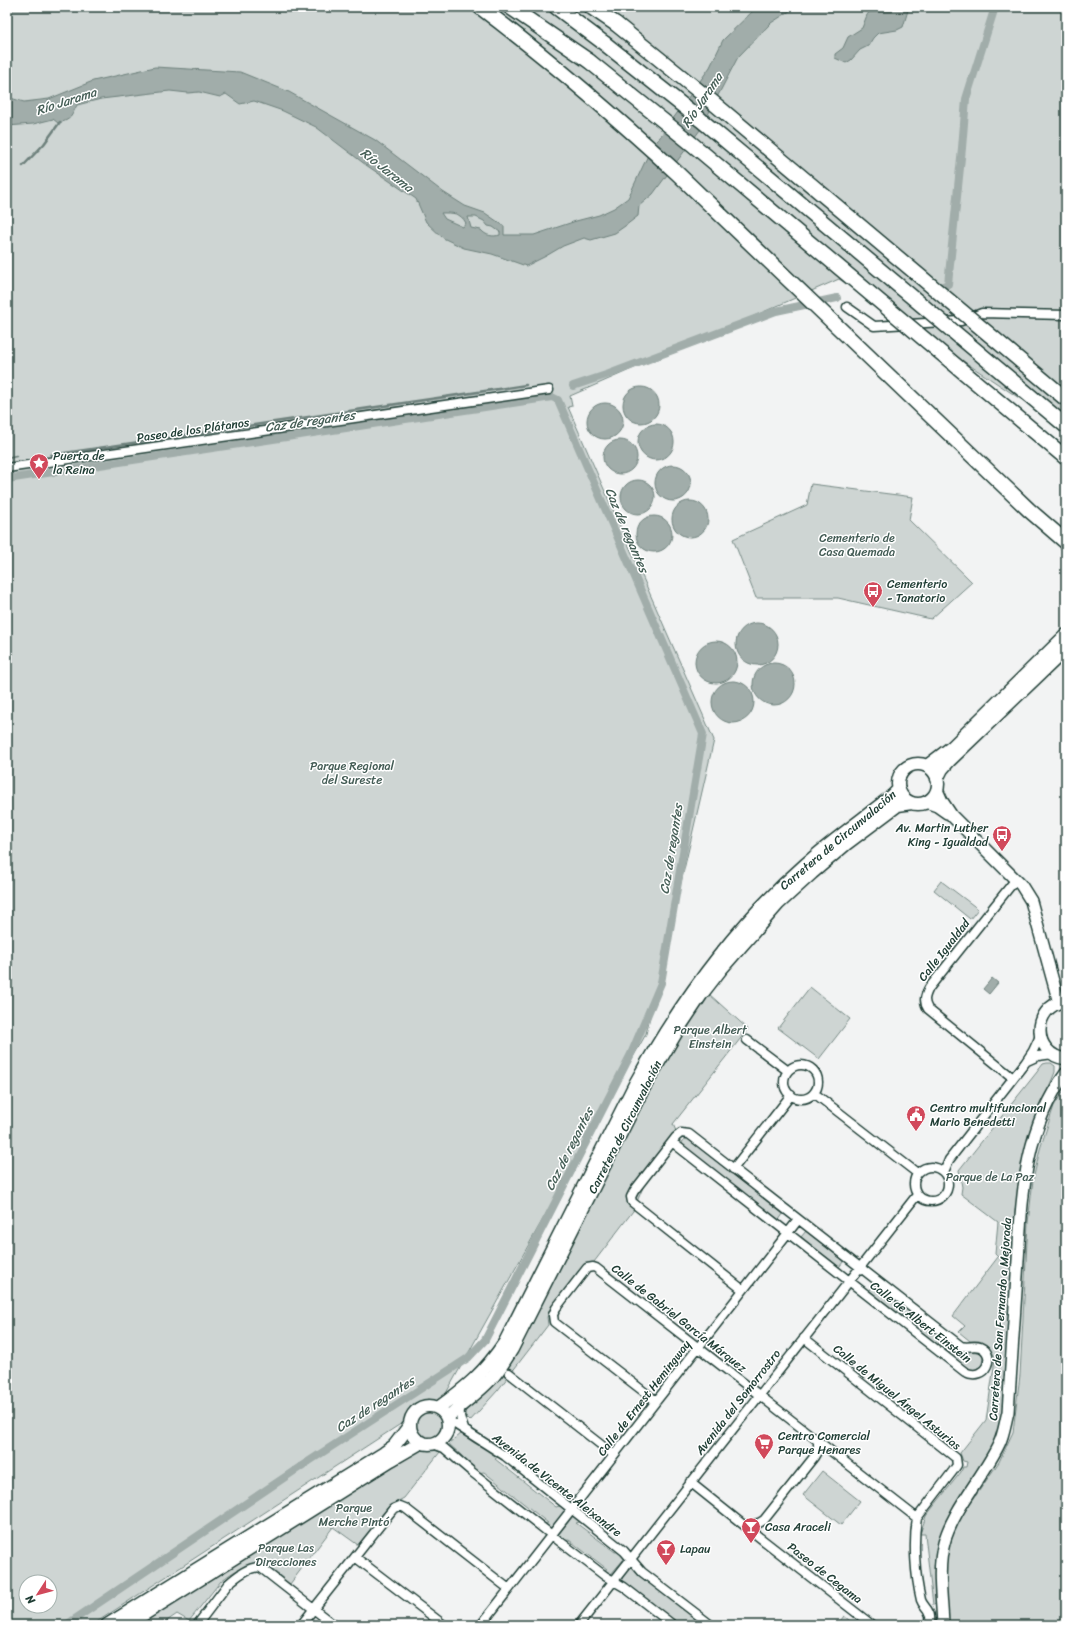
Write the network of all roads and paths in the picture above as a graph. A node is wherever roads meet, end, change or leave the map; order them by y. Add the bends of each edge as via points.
1 (480, 7) edge
2 (510, 7) edge
3 (556, 7) edge
4 (591, 7) edge
5 (847, 307) dead end
6 (1066, 315) edge
7 (549, 390) dead end
8 (1066, 399) edge
9 (1066, 426) edge
10 (1066, 458) edge
11 (7, 468) edge
12 (1066, 542) edge
13 (1066, 635) edge
14 (1066, 649) edge
15 (927, 766) junction
16 (937, 784) junction
17 (899, 789) junction
18 (926, 802) junction
19 (912, 803) junction
20 (952, 816) junction
21 (1016, 879) junction
22 (1062, 1002) edge
23 (1040, 1036) junction
24 (747, 1040) dead end
25 (1059, 1057) edge
26 (1025, 1063) junction
27 (788, 1071) junction
28 (1066, 1073) edge
29 (1013, 1078) junction
30 (814, 1093) junction
31 (791, 1095) junction
32 (1049, 1100) junction
33 (672, 1142) junction
34 (734, 1169) junction
35 (941, 1170) junction
36 (917, 1173) junction
37 (917, 1195) junction
38 (798, 1220) junction
39 (788, 1233) junction
40 (860, 1267) junction
41 (849, 1281) junction
42 (743, 1290) junction
43 (804, 1338) junction
44 (699, 1347) junction
45 (509, 1373) dead end
46 (759, 1395) junction
47 (656, 1401) junction
48 (461, 1404) junction
49 (438, 1408) junction
50 (447, 1419) junction
51 (410, 1425) junction
52 (464, 1429) junction
53 (818, 1441) junction
54 (427, 1443) junction
55 (614, 1455) junction
56 (690, 1482) junction
57 (572, 1510) junction
58 (917, 1518) junction
59 (745, 1526) junction
60 (552, 1535) junction
61 (355, 1557) junction
62 (631, 1558) junction
63 (613, 1581) junction
64 (509, 1589) junction
65 (313, 1609) junction
66 (107, 1625) edge
67 (127, 1625) edge
68 (197, 1625) edge
69 (301, 1625) edge
70 (334, 1625) edge
71 (444, 1625) edge
72 (481, 1625) edge
73 (579, 1625) edge
74 (673, 1625) edge
75 (711, 1625) edge
76 (872, 1625) edge
77 (930, 1625) edge
78 (943, 1625) edge

1 - 12 highway via 575,82 677,173 885,374
2 - 10 highway, bridge via 589,61 671,126
3 - 9 highway, bridge via 702,120
4 - 8 highway, bridge via 710,100
5 - 6 street via 874,326 961,321 982,313
7 - 11 street, Paseo de los Plátanos
13 - 15 main road via 952,747
14 - 16 main road via 949,761 942,769
15 - 16 main road via 934,772
15 - 17 main road via 913,764 905,769 900,776
16 - 18 main road via 933,797
16 - 20 street via 942,801
17 - 19 main road via 904,798
17 - 49 main road, Carretera de Circunvalación via 805,865 713,962 655,1049 505,1342 479,1376
18 - 19 main road
18 - 20 street
19 - 48 main road, Carretera de Circunvalación via 898,805 812,872 778,904 722,968 676,1033 643,1089 512,1349 489,1381
20 - 21 street
21 - 22 street via 1031,901
21 - 29 street, Calle Igualdad via 929,988 924,1003 928,1009
22 - 23 street via 1049,1008 1043,1016
23 - 25 street via 1045,1047
23 - 26 street
24 - 27 street
25 - 26 street via 1038,1056
25 - 32 street, Carretera de San Fernando a Mejorada via 1060,1070
26 - 29 street
27 - 30 street via 800,1064 811,1067 818,1080
27 - 31 street via 784,1082
28 - 32 street, Carretera de San Fernando a Mejorada
29 - 35 street
30 - 31 street via 803,1099
30 - 36 street
31 - 34 street
32 - 78 street, Carretera de San Fernando a Mejorada via 1031,1145 1024,1180 1008,1412 999,1445 954,1519 944,1543 940,1571
33 - 34 street, Calle de Albert Einstein via 681,1133 689,1134
33 - 39 street, Calle de Albert Einstein
33 - 42 street via 632,1194 632,1202
34 - 38 street, Calle de Albert Einstein
35 - 36 street via 928,1166
35 - 37 street via 948,1184 942,1197 927,1201
36 - 37 street via 913,1184
37 - 40 street, Avenida del Somorrostro
38 - 39 street, Calle de Ernest Hemingway
38 - 40 street, Calle de Albert Einstein
39 - 41 street, Calle de Albert Einstein
39 - 42 street, Calle de Ernest Hemingway
40 - 41 street, Avenida del Somorrostro
40 - 41 street, Calle de Albert Einstein via 961,1346 982,1348 988,1357 984,1370 974,1374 965,1372
41 - 43 street, Avenida del Somorrostro
42 - 44 street, Calle de Ernest Hemingway
43 - 46 street, Avenida del Somorrostro
43 - 58 street, Calle de Miguel Ángel Asturias via 956,1458 957,1465
44 - 46 street, Calle de Gabriel García Márquez
44 - 47 street, Calle de Ernest Hemingway
44 - 47 street, Calle de Gabriel García Márquez via 596,1268 584,1270 556,1308 554,1322
45 - 55 street
46 - 53 street, Calle de Gabriel García Márquez
46 - 56 street, Avenida del Somorrostro
47 - 55 street, Calle de Ernest Hemingway
48 - 50 main road, Carretera de Circunvalación
48 - 52 street via 460,1418
49 - 50 main road
49 - 51 main road via 427,1406 417,1410
50 - 52 street, Avenida de Vicente Aleixandre
50 - 54 main road via 446,1435 440,1440
51 - 54 main road via 415,1437
51 - 66 main road via 394,1446 384,1453
52 - 57 street, Avenida de Vicente Aleixandre via 505,1456
53 - 58 street, Calle de Gabriel García Márquez
53 - 59 street via 818,1450 814,1457 764,1520
54 - 60 street via 444,1448
54 - 67 main road via 391,1460
55 - 57 street, Calle de Ernest Hemingway
56 - 59 street, Paseo de Cegama
56 - 62 street, Avenida del Somorrostro
57 - 60 street, Calle de Ernest Hemingway
57 - 62 street, Avenida de Vicente Aleixandre
58 - 77 street via 914,1540 916,1566 921,1598 930,1615
59 - 76 street, Paseo de Cegama
60 - 63 street
60 - 64 street, Calle de Ernest Hemingway
61 - 64 street via 396,1507 400,1506 406,1508
61 - 65 street
61 - 71 street
62 - 63 street, Avenida del Somorrostro
62 - 75 street, Avenida de Vicente Aleixandre via 642,1572
63 - 73 street, Avenida del Somorrostro
63 - 74 street
64 - 72 street, Calle de Ernest Hemingway
65 - 68 street via 261,1568 255,1567 228,1584
65 - 69 street
65 - 70 street

